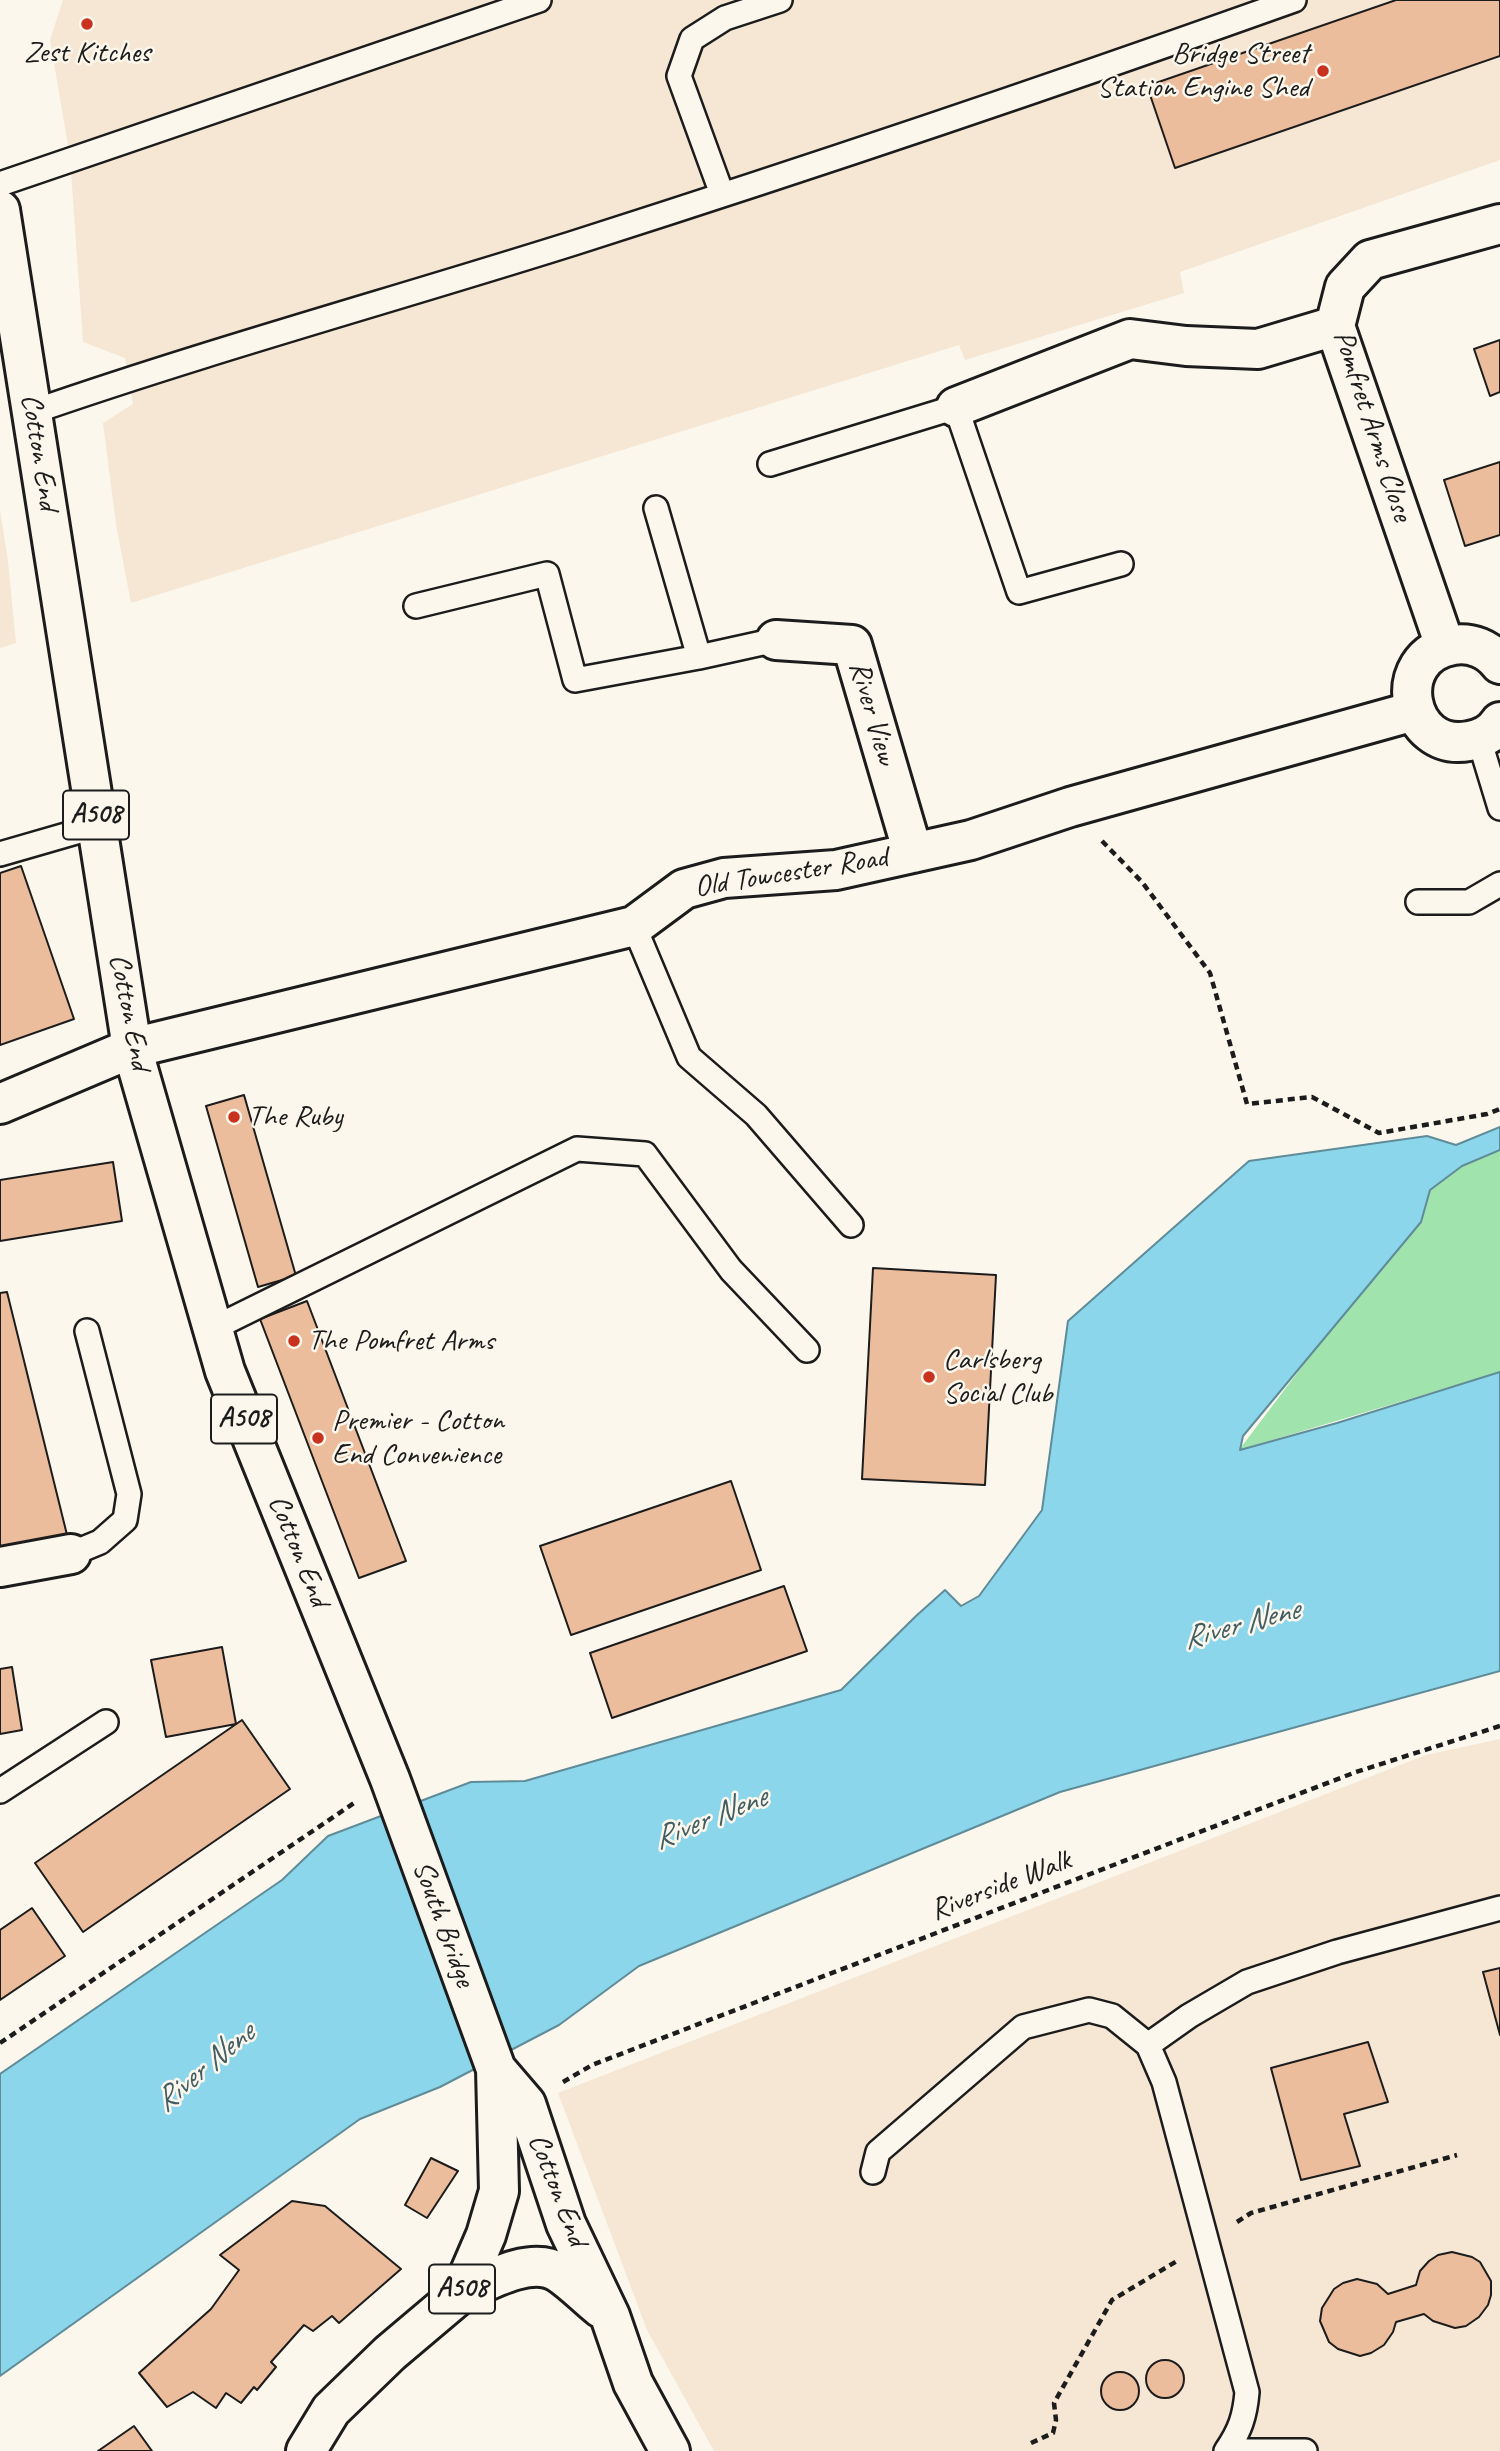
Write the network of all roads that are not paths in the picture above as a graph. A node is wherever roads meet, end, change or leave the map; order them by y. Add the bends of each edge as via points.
1 (539, 0) edge
2 (780, 0) edge
3 (1294, 0) edge
4 (0, 184) edge
5 (722, 194) junction
6 (0, 210) edge
7 (1500, 224) edge
8 (1335, 326) junction
9 (956, 407) junction
10 (32, 412) junction
11 (770, 464) dead end
12 (656, 508) dead end
13 (1121, 564) dead end
14 (416, 606) dead end
15 (776, 640) joint
16 (1445, 646) junction
17 (699, 657) junction
18 (1500, 664) edge
19 (1415, 711) junction
20 (1489, 731) edge
21 (1500, 808) edge
22 (97, 826) junction
23 (913, 853) junction
24 (0, 854) edge
25 (1500, 884) edge
26 (1418, 902) dead end
27 (634, 926) junction
28 (132, 1048) junction
29 (0, 1104) edge
30 (851, 1225) dead end
31 (212, 1329) junction
32 (87, 1331) dead end
33 (807, 1350) dead end
34 (71, 1554) joint
35 (0, 1567) edge
36 (106, 1722) dead end
37 (390, 1779) joint
38 (0, 1791) edge
39 (1500, 1908) edge
40 (1149, 2045) junction
41 (496, 2069) junction
42 (873, 2172) dead end
43 (461, 2293) junction
44 (610, 2316) junction
45 (306, 2451) edge
46 (670, 2451) edge
47 (1226, 2451) edge
48 (1305, 2451) edge

1 - 4 lane
2 - 5 lane via 725,18 692,39 679,76
3 - 5 lane
5 - 10 lane
6 - 10 main road, Cotton End / A508
7 - 8 main road, Pomfret Arms Close via 1370,260 1345,287
8 - 9 main road via 1258,349 1130,339
8 - 16 main road, Pomfret Arms Close
9 - 11 lane
9 - 13 lane via 1019,592
10 - 22 main road, Cotton End / A508
12 - 17 lane
14 - 17 lane via 547,574 575,680
15 - 17 lane
15 - 23 main road, River View via 852,645
16 - 18 main road via 1478,646
16 - 19 main road via 1423,661 1414,676 1411,694
19 - 20 main road via 1431,733 1442,739 1459,743
19 - 23 main road, Old Towcester Road
20 - 21 lane
22 - 24 lane
22 - 28 main road, Cotton End / A508
23 - 27 main road, Old Towcester Road via 836,870 724,878 684,889
25 - 26 lane via 1469,902
27 - 28 main road, Old Towcester Road
27 - 30 lane via 689,1057 756,1115
28 - 29 main road, Old Towcester Road
28 - 31 main road, Cotton End / A508
31 - 33 lane via 577,1149 645,1154 731,1270
31 - 37 main road, Cotton End / A508
32 - 34 lane via 129,1494 125,1520 100,1542
34 - 35 main road
36 - 38 lane
37 - 41 main road, South Bridge / A508
39 - 40 lane via 1337,1952 1247,1982
40 - 42 lane via 1112,2016 1088,2010 1023,2026 878,2152
40 - 47 lane via 1164,2082 1247,2392 1239,2432
41 - 43 main road, A508 via 499,2191
41 - 44 main road, Cotton End / A508 via 526,2104 566,2224
43 - 44 main road, A508 via 530,2266 556,2271
43 - 45 main road, A508 via 331,2410
44 - 46 main road, A508 via 633,2383
47 - 48 lane

